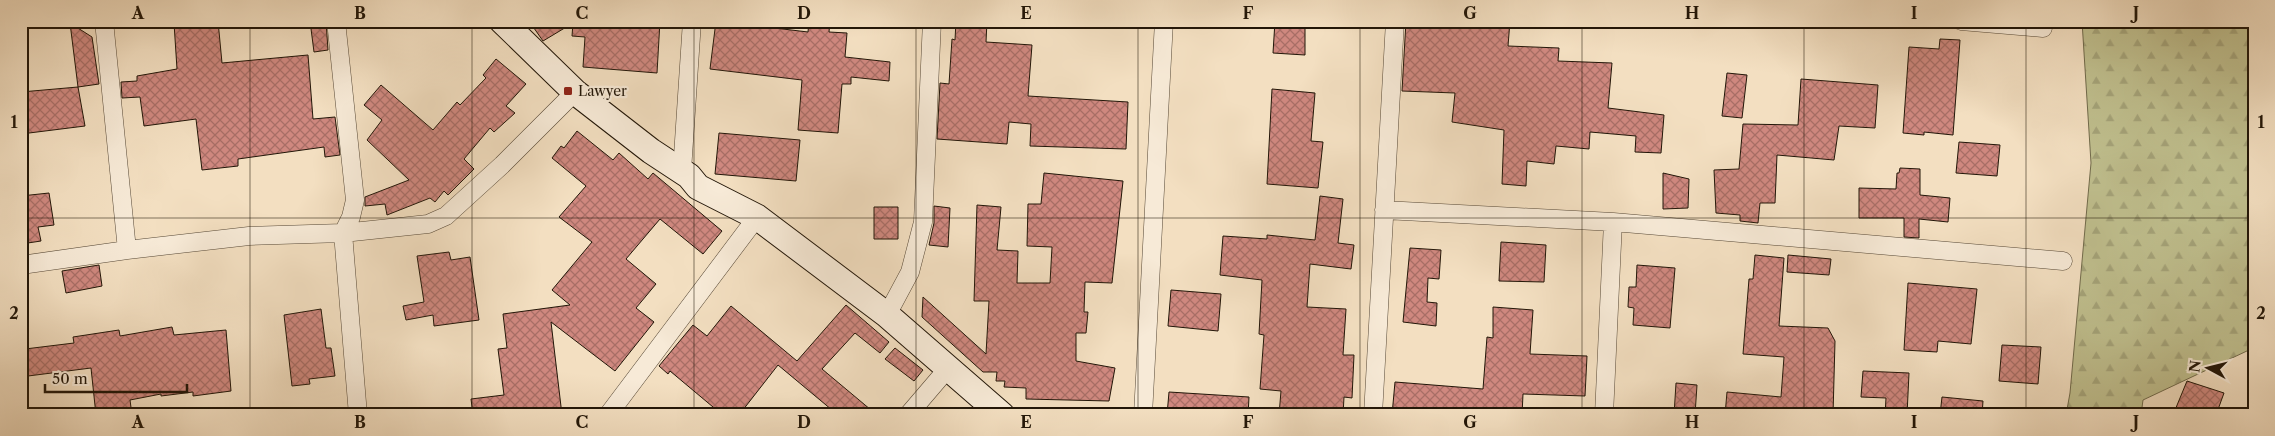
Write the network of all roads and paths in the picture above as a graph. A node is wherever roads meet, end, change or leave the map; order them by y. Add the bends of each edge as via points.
1 (104, 21) edge
2 (336, 21) edge
3 (502, 21) edge
4 (692, 21) edge
5 (932, 21) edge
6 (1164, 21) edge
7 (1395, 21) edge
8 (1961, 21) edge
9 (2043, 28) dead end
10 (575, 92) junction
11 (682, 171) junction
12 (1384, 210) junction
13 (757, 218) junction
14 (1613, 222) junction
15 (343, 233) junction
16 (127, 250) junction
17 (2063, 261) dead end
18 (21, 265) edge
19 (887, 315) junction
20 (949, 367) junction
21 (358, 415) edge
22 (608, 415) edge
23 (908, 415) edge
24 (1002, 415) edge
25 (1143, 415) edge
26 (1373, 415) edge
27 (1604, 415) edge

1 - 16 street
2 - 15 street via 355,200
3 - 10 street
4 - 11 street
5 - 19 street via 923,222 910,272
6 - 25 street
7 - 12 street
8 - 9 street
10 - 11 street
10 - 15 street via 502,166 446,216 428,224
11 - 13 street via 698,187
12 - 14 street
12 - 26 street
13 - 19 street
13 - 22 street
14 - 17 street
14 - 27 street
15 - 16 street via 249,236
15 - 21 street
16 - 18 street
19 - 20 street
20 - 23 street
20 - 24 street

